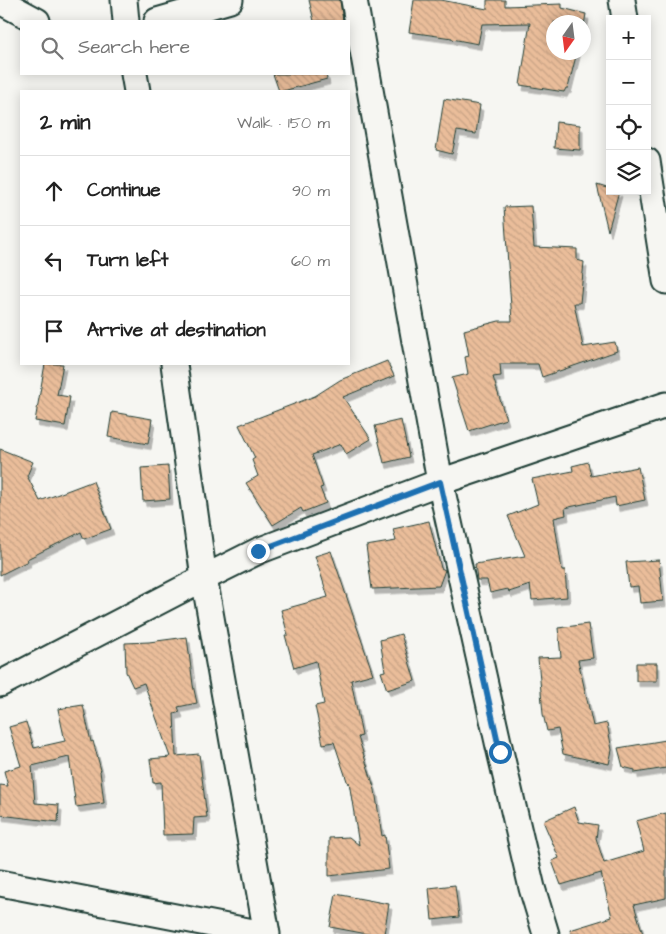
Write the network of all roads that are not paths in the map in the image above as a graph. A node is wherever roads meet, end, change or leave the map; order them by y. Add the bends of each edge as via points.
1 (124, 0) edge
2 (230, 0) edge
3 (354, 0) edge
4 (622, 0) edge
5 (0, 1) edge
6 (624, 15) edge
7 (35, 20) edge
8 (126, 20) edge
9 (160, 20) edge
10 (134, 75) edge
11 (137, 90) edge
12 (651, 186) edge
13 (666, 281) edge
14 (174, 365) edge
15 (666, 404) edge
16 (440, 482) junction
17 (204, 578) junction
18 (0, 684) edge
19 (0, 883) edge
20 (263, 934) edge
21 (267, 934) edge
22 (546, 934) edge

1 - 8 street
2 - 9 street
3 - 16 street
4 - 6 street
5 - 7 street
10 - 11 street
12 - 13 street
14 - 17 street
15 - 16 street
16 - 17 street via 258,551
16 - 22 street via 502,761
17 - 18 street
17 - 21 street
19 - 20 street

